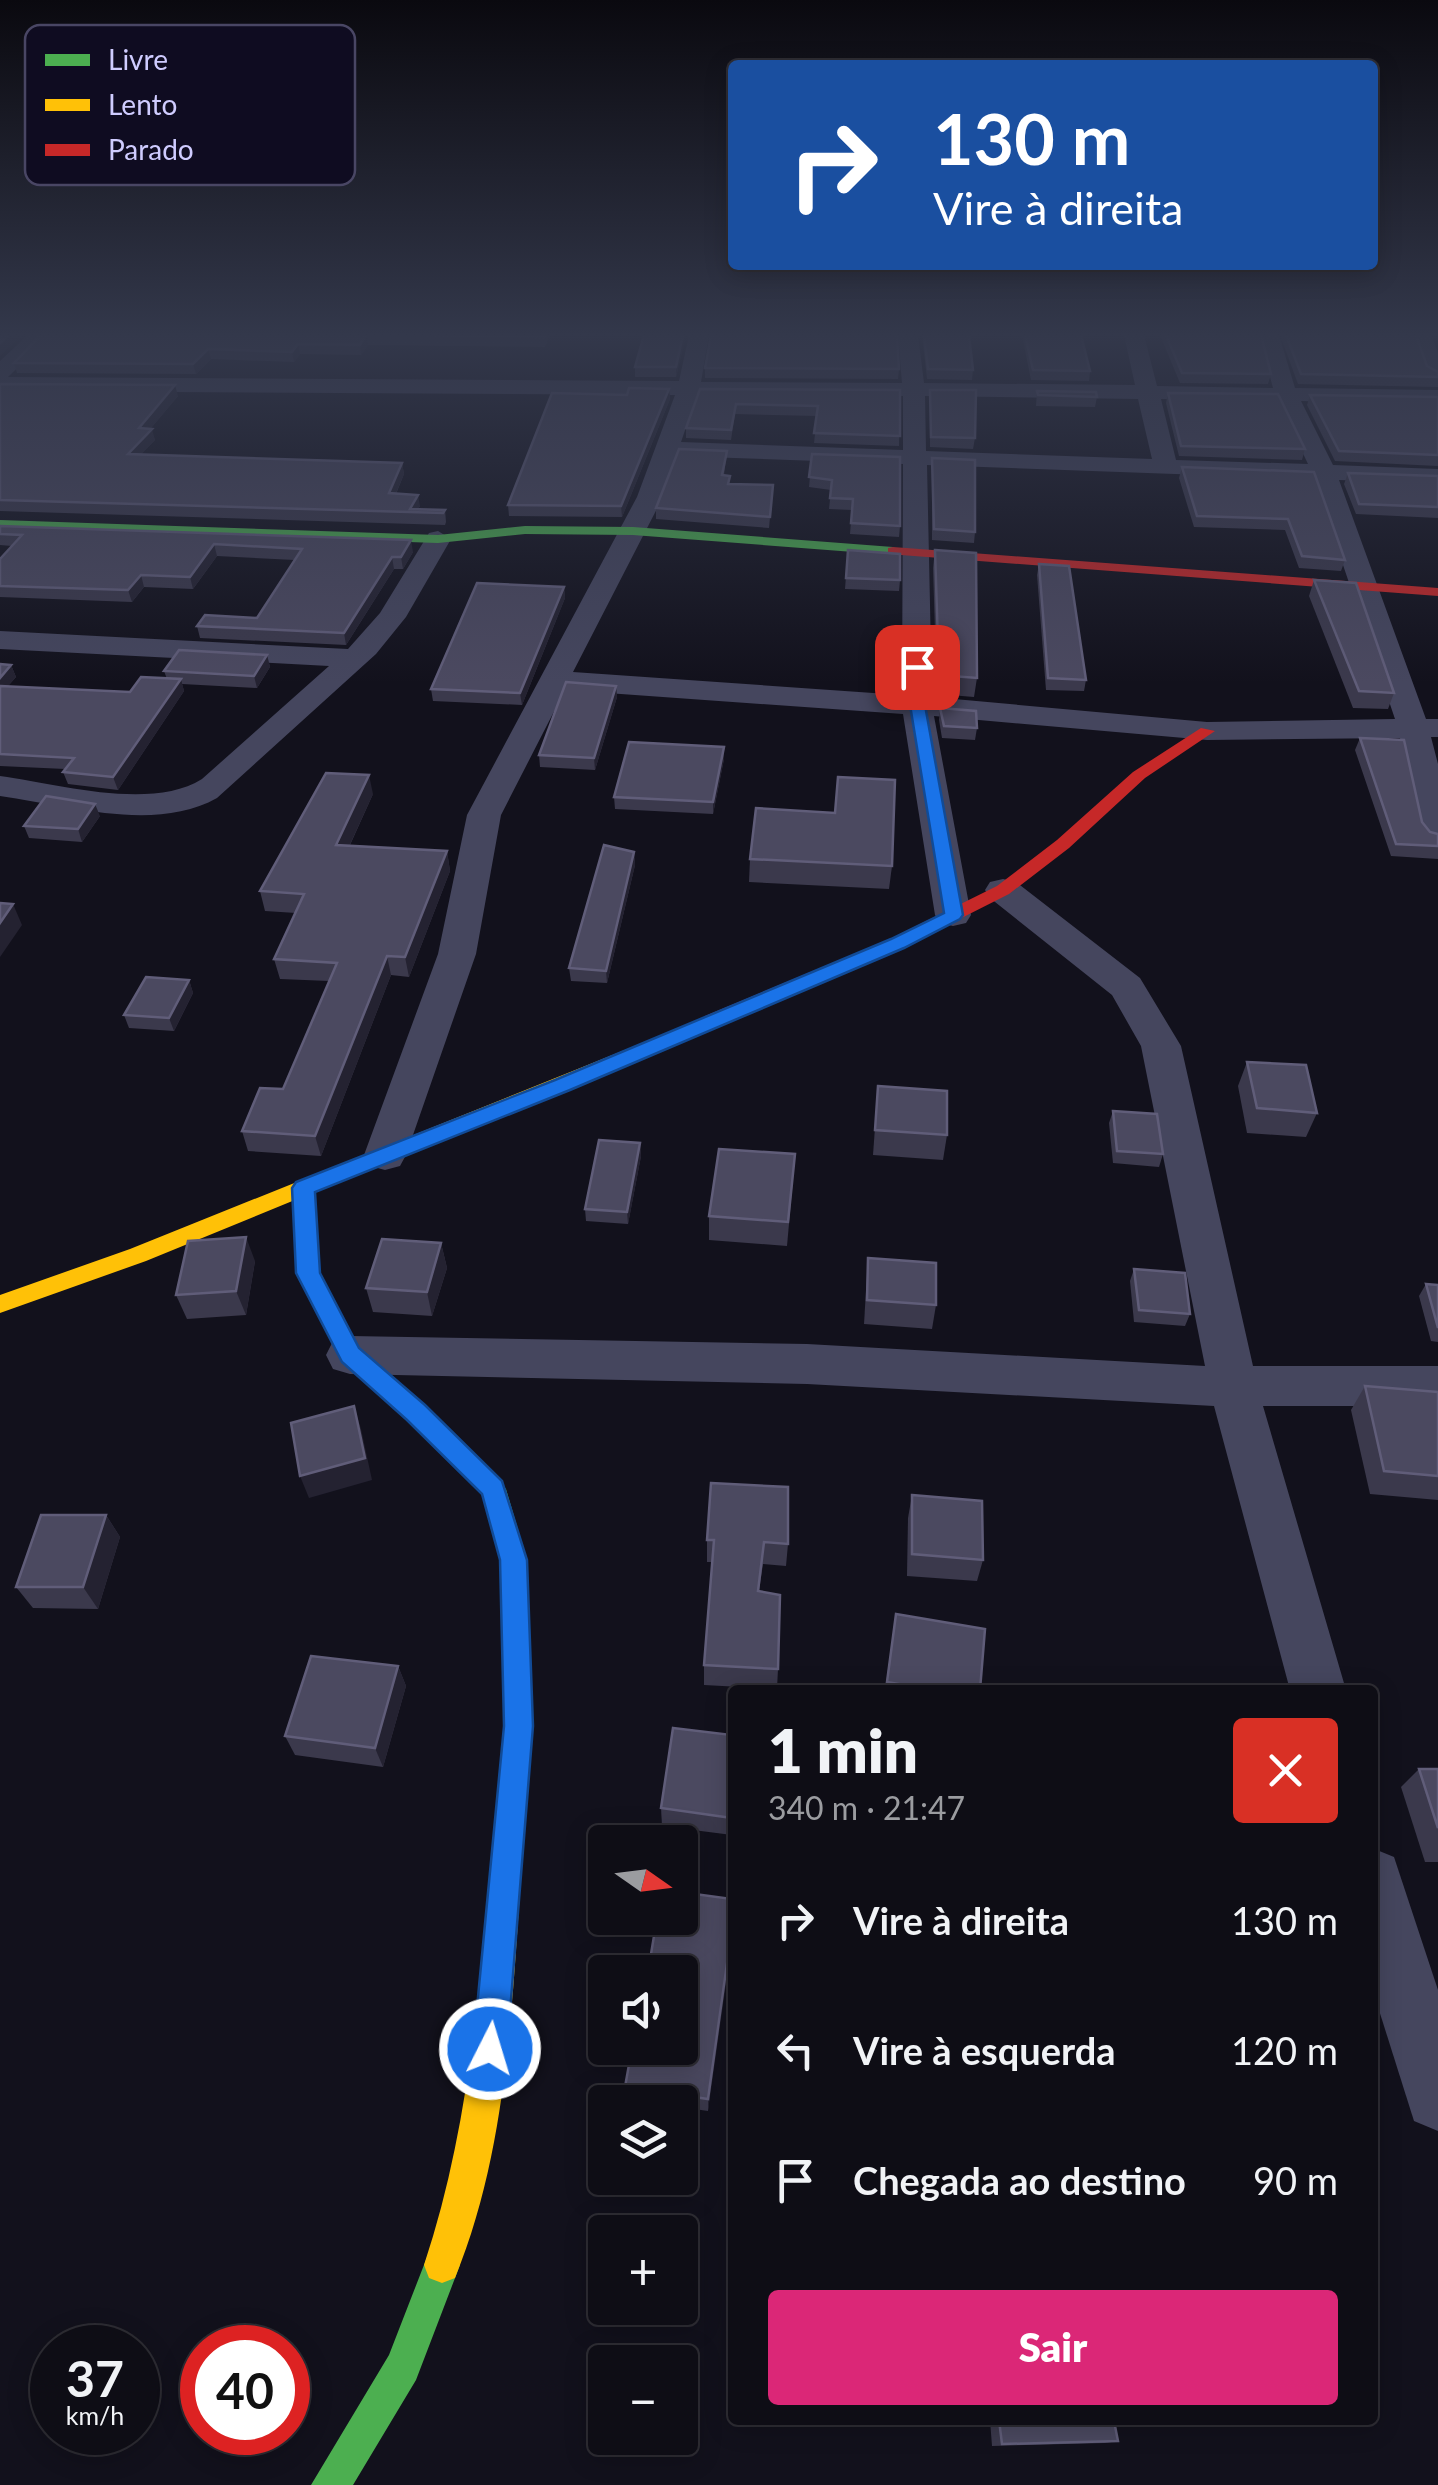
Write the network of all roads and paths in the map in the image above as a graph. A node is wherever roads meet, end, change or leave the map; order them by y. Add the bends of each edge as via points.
1 (665, 451) edge
2 (720, 451) edge
3 (914, 451) edge
4 (1163, 451) edge
5 (1314, 451) edge
6 (914, 458) junction
7 (1166, 467) junction
8 (1324, 472) junction
9 (1438, 476) edge
10 (0, 524) edge
11 (633, 531) junction
12 (438, 539) junction
13 (916, 553) junction
14 (1363, 588) junction
15 (1438, 592) edge
16 (0, 640) edge
17 (354, 658) junction
18 (556, 680) junction
19 (918, 705) junction
20 (1426, 727) edge
21 (1206, 731) junction
22 (0, 786) edge
23 (1438, 834) edge
24 (1003, 890) junction
25 (954, 915) junction
26 (385, 1156) junction
27 (304, 1188) junction
28 (0, 1304) edge
29 (350, 1355) junction
30 (1233, 1386) junction
31 (1438, 1386) edge
32 (1317, 1685) edge
33 (1378, 1898) edge
34 (1438, 2097) edge
35 (332, 2485) edge

1 - 11 street
2 - 6 street
3 - 6 street
4 - 7 street
5 - 8 street
6 - 7 street
6 - 13 street
7 - 8 street
8 - 9 street
8 - 14 street
10 - 12 street
11 - 12 street via 525,530
11 - 13 street
11 - 18 street
12 - 17 street via 392,617
13 - 14 street
13 - 19 street
14 - 15 street
14 - 20 street
16 - 17 street
17 - 22 street via 196,797 133,801
18 - 19 street
18 - 26 street via 484,814 456,954
19 - 21 street
19 - 25 street
20 - 21 street
20 - 23 street
21 - 24 street via 1139,775
24 - 25 street
24 - 30 street via 1127,987 1160,1046
25 - 26 street
26 - 27 street
27 - 28 street
27 - 29 street via 308,1273
29 - 30 street via 808,1364
29 - 35 street via 493,1489 514,1560 518,1726 490,2049 462,2212 403,2367
30 - 31 street
30 - 32 street
33 - 34 street

